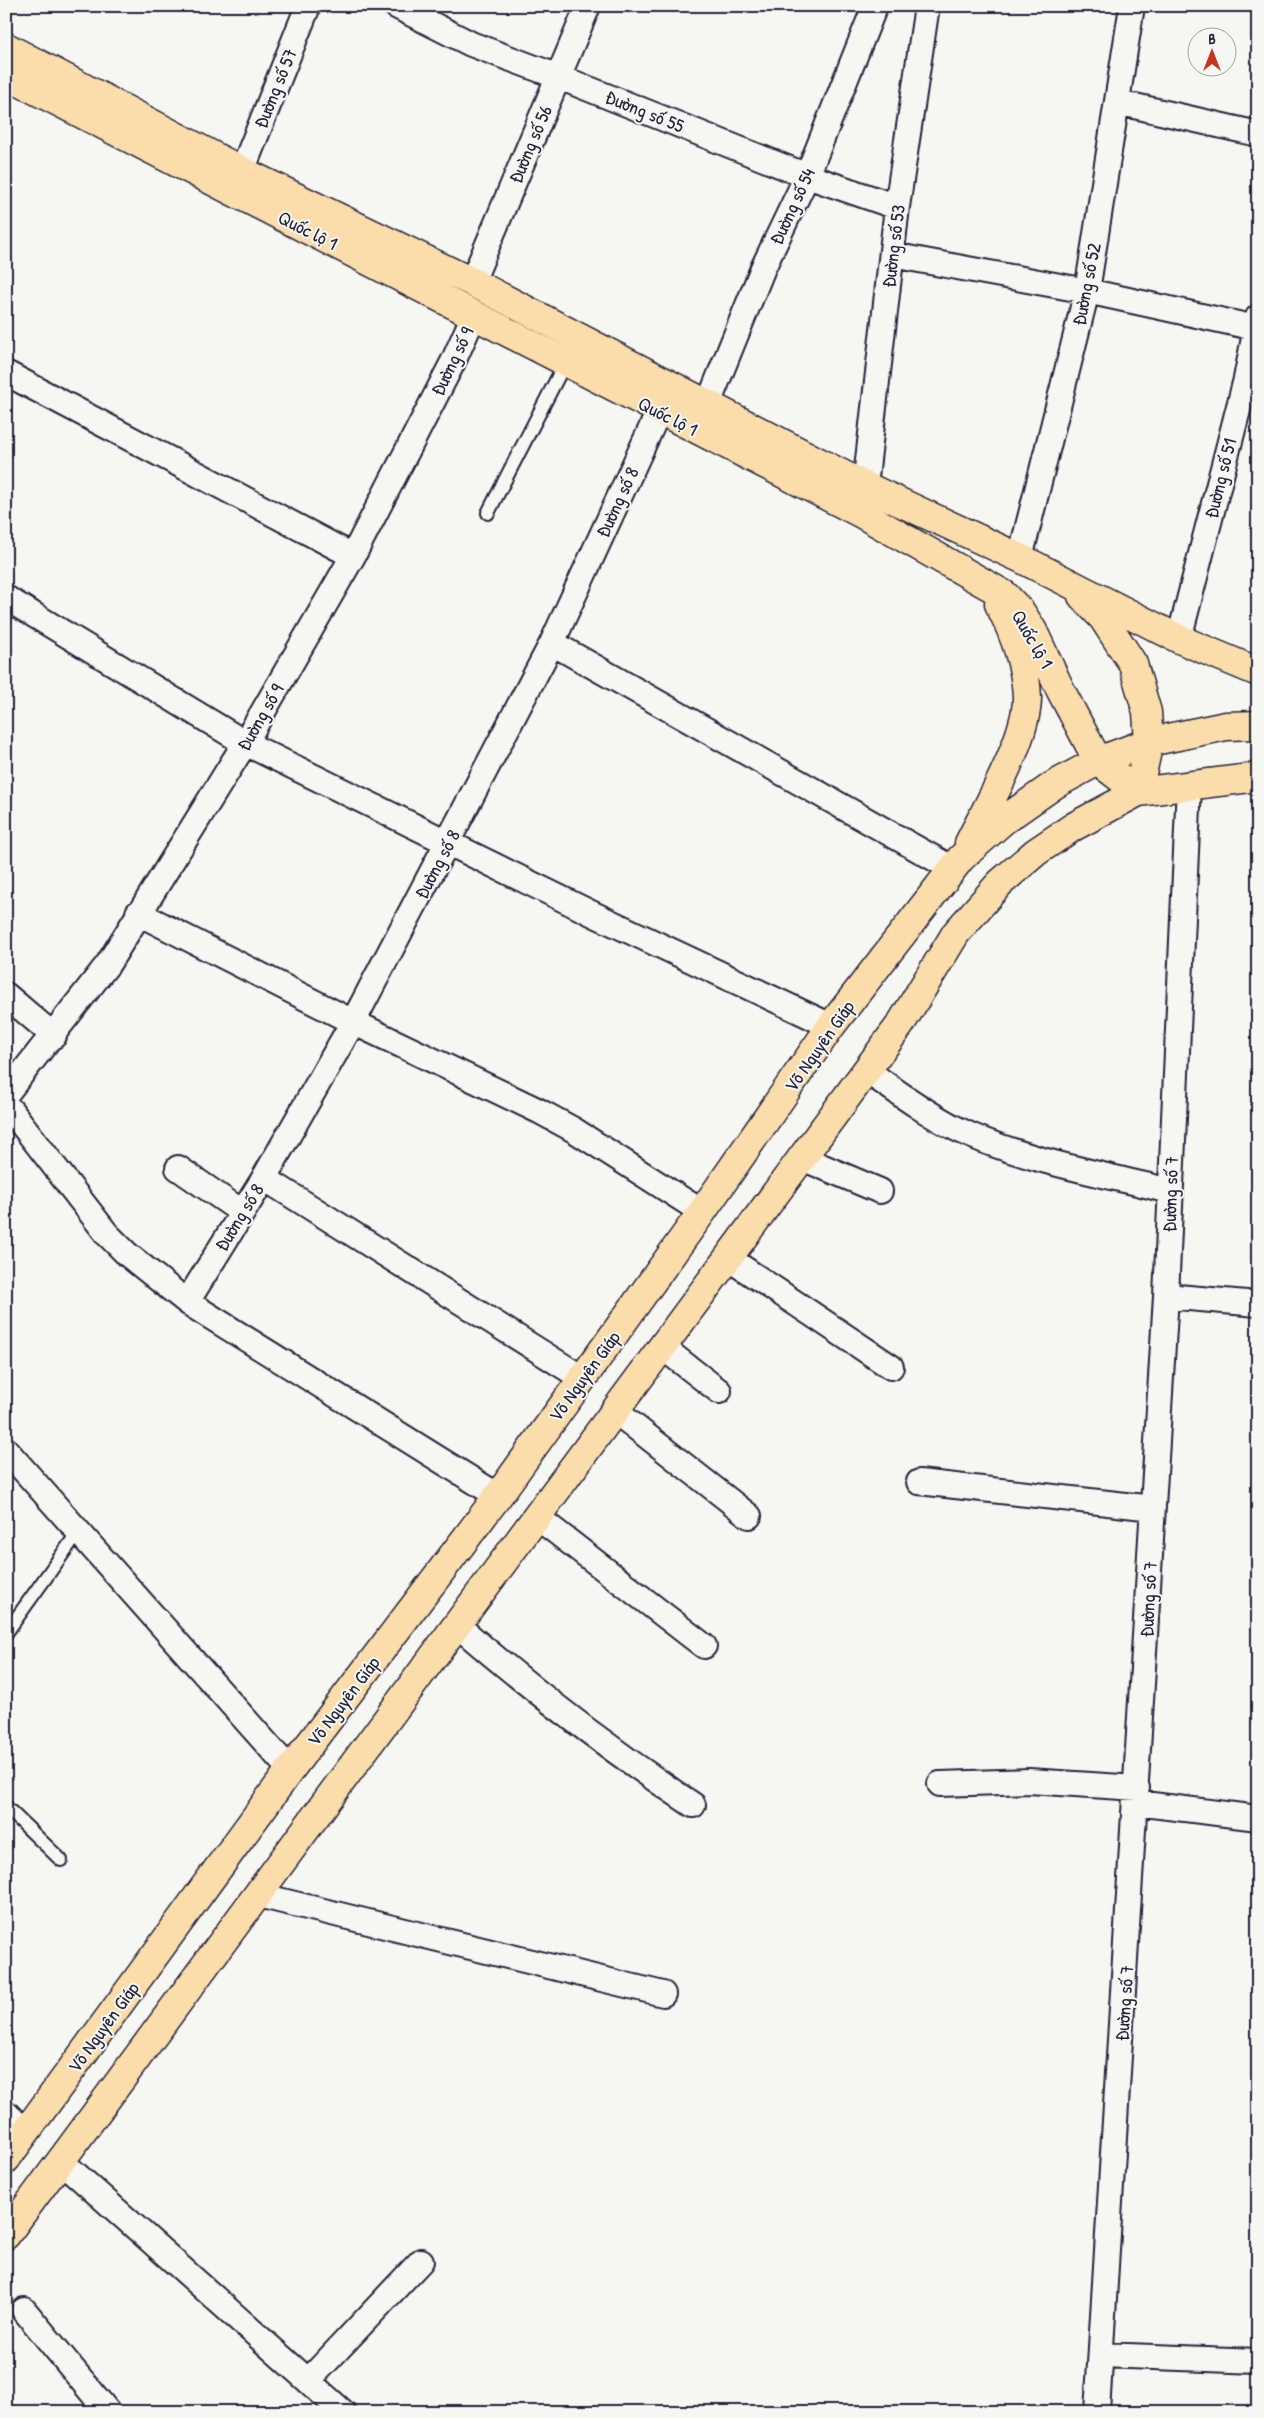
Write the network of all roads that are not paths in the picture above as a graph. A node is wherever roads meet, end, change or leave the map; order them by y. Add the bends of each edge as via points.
1 (308, 6) edge
2 (396, 6) edge
3 (588, 6) edge
4 (875, 6) edge
5 (927, 6) edge
6 (1132, 6) edge
7 (6, 47) edge
8 (6, 74) edge
9 (559, 77) junction
10 (1117, 102) junction
11 (1258, 134) edge
12 (242, 171) junction
13 (807, 176) junction
14 (897, 207) junction
15 (892, 255) junction
16 (472, 282) junction
17 (1087, 291) junction
18 (474, 315) junction
19 (1257, 323) edge
20 (565, 363) junction
21 (6, 373) edge
22 (1252, 381) edge
23 (708, 404) junction
24 (659, 411) junction
25 (865, 486) junction
26 (488, 513) dead end
27 (353, 556) junction
28 (1020, 558) junction
29 (1068, 583) junction
30 (988, 585) junction
31 (6, 598) edge
32 (1179, 639) junction
33 (552, 643) junction
34 (1258, 672) edge
35 (1258, 725) edge
36 (1149, 742) junction
37 (245, 743) junction
38 (1098, 761) junction
39 (1258, 777) edge
40 (1189, 785) junction
41 (1138, 792) junction
42 (448, 842) junction
43 (957, 863) junction
44 (138, 913) junction
45 (6, 995) edge
46 (353, 1022) junction
47 (831, 1026) junction
48 (54, 1036) junction
49 (867, 1070) junction
50 (6, 1094) edge
51 (6, 1104) edge
52 (802, 1158) junction
53 (178, 1168) dead end
54 (264, 1178) junction
55 (1170, 1190) junction
56 (880, 1191) dead end
57 (242, 1212) junction
58 (702, 1212) junction
59 (728, 1258) junction
60 (1166, 1296) junction
61 (187, 1302) junction
62 (1258, 1304) edge
63 (662, 1347) junction
64 (891, 1367) dead end
65 (582, 1378) junction
66 (719, 1391) dead end
67 (615, 1411) junction
68 (6, 1450) edge
69 (919, 1482) dead end
70 (498, 1496) junction
71 (1153, 1508) junction
72 (749, 1516) dead end
73 (537, 1517) junction
74 (79, 1531) junction
75 (457, 1625) junction
76 (6, 1634) edge
77 (704, 1646) dead end
78 (290, 1770) junction
79 (940, 1784) dead end
80 (1136, 1795) junction
81 (693, 1805) dead end
82 (6, 1807) edge
83 (1258, 1818) edge
84 (61, 1860) dead end
85 (258, 1895) junction
86 (663, 1994) dead end
87 (6, 2113) edge
88 (26, 2133) junction
89 (6, 2160) edge
90 (61, 2160) junction
91 (6, 2235) edge
92 (420, 2261) dead end
93 (24, 2310) dead end
94 (1101, 2355) junction
95 (1258, 2361) edge
96 (308, 2381) junction
97 (108, 2412) edge
98 (343, 2412) edge
99 (1097, 2412) edge

1 - 12 street, Đường số 57
2 - 9 street, Đường số 55 via 471,44
3 - 9 street, Đường số 56
4 - 13 street, Đường số 54
5 - 14 street, Đường số 53
6 - 10 street, Đường số 52
7 - 12 highway, Quốc lộ 1
8 - 18 highway, Quốc lộ 1
9 - 13 street, Đường số 55
9 - 16 street, Đường số 56
10 - 11 street
10 - 17 street, Đường số 52
12 - 16 highway, Quốc lộ 1
13 - 14 street, Đường số 55
13 - 23 street, Đường số 54 via 763,268
14 - 15 street, Đường số 53
15 - 17 street
15 - 25 street, Đường số 53
16 - 23 highway, Quốc lộ 1
17 - 19 street
17 - 28 street, Đường số 52
18 - 20 highway, Quốc lộ 1
18 - 27 street, Đường số 9
19 - 22 street, Đường số 51
20 - 24 highway, Quốc lộ 1
20 - 26 lane
21 - 27 street
22 - 32 street, Đường số 51
23 - 25 highway, Quốc lộ 1
24 - 30 highway, Quốc lộ 1 via 862,514
24 - 33 street, Đường số 8
25 - 28 highway, Quốc lộ 1
27 - 37 street, Đường số 9
28 - 29 highway, Quốc lộ 1
29 - 32 highway, Quốc lộ 1
29 - 36 highway via 1103,618 1133,664 1147,712
30 - 38 highway, Quốc lộ 1 via 1005,595 1033,631
30 - 43 highway via 1011,626 1023,665 1027,700 1021,729 1007,767
31 - 37 street
32 - 34 highway, Quốc lộ 1
33 - 42 street, Đường số 8
33 - 43 street
35 - 36 highway, Võ Nguyên Giáp via 1226,726
36 - 38 highway, Võ Nguyên Giáp
36 - 41 highway
37 - 42 street
37 - 44 street, Đường số 9
38 - 41 highway, Quốc lộ 1
38 - 43 highway, Võ Nguyên Giáp via 1054,785 1004,820
39 - 40 highway
40 - 41 highway
40 - 55 street, Đường số 7
41 - 49 highway via 1073,827 1036,852 1000,883 956,933 900,1025
42 - 46 street, Đường số 8
42 - 47 street
43 - 47 highway, Võ Nguyên Giáp
44 - 46 street
44 - 48 street, Đường số 9 via 108,964
45 - 48 street
46 - 54 street, Đường số 8
46 - 58 street via 574,1130
47 - 58 highway, Võ Nguyên Giáp
48 - 50 street, Đường số 9
49 - 52 highway
49 - 55 street via 930,1114 958,1129 1001,1146
51 - 61 street via 107,1234
52 - 56 street
52 - 59 highway
53 - 57 street
54 - 57 street, Đường số 8
54 - 65 street
55 - 60 street, Đường số 7
57 - 61 street, Đường số 8
58 - 65 highway, Võ Nguyên Giáp
59 - 63 highway
59 - 64 street
60 - 62 street
60 - 71 street, Đường số 7
61 - 70 street
63 - 66 street
63 - 67 highway
65 - 70 highway, Võ Nguyên Giáp
67 - 72 street
67 - 73 highway
68 - 74 street
69 - 71 street
70 - 78 highway, Võ Nguyên Giáp
71 - 80 street, Đường số 7
73 - 75 highway
73 - 77 street
74 - 76 lane
74 - 78 street
75 - 81 street via 526,1685
75 - 85 highway
78 - 88 highway, Võ Nguyên Giáp
79 - 80 street via 1029,1781
80 - 83 street
80 - 94 street, Đường số 7
82 - 84 lane
85 - 86 street
85 - 90 highway
87 - 88 street
88 - 89 highway, Võ Nguyên Giáp
90 - 91 highway
90 - 96 street
92 - 96 street
93 - 97 street
94 - 95 street
94 - 99 street, Đường số 7
96 - 98 street

